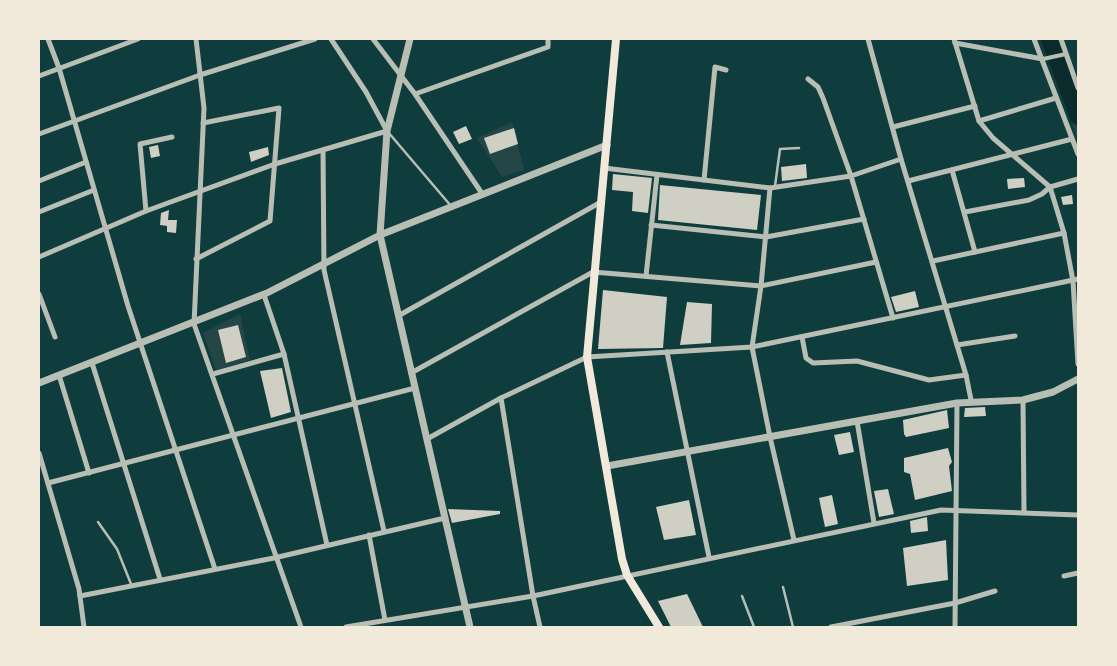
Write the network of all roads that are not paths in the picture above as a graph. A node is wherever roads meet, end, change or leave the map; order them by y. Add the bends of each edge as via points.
1 (48, 39) edge
2 (138, 39) edge
3 (196, 39) edge
4 (315, 39) edge
5 (331, 39) edge
6 (374, 39) edge
7 (410, 39) edge
8 (548, 39) edge
9 (616, 39) edge
10 (868, 39) edge
11 (1034, 39) edge
12 (1061, 39) edge
13 (954, 41) edge
14 (1065, 55) junction
15 (1044, 59) junction
16 (59, 68) junction
17 (726, 70) dead end
18 (200, 75) junction
19 (39, 76) edge
20 (401, 76) junction
21 (808, 79) dead end
22 (1078, 88) edge
23 (415, 94) junction
24 (1056, 98) junction
25 (975, 106) junction
26 (74, 121) junction
27 (979, 121) junction
28 (203, 123) junction
29 (893, 127) junction
30 (387, 131) junction
31 (39, 134) edge
32 (172, 137) dead end
33 (1072, 139) junction
34 (606, 145) junction
35 (799, 148) dead end
36 (323, 150) junction
37 (1078, 154) edge
38 (1012, 155) junction
39 (901, 159) junction
40 (86, 162) junction
41 (275, 164) junction
42 (604, 168) junction
43 (952, 170) junction
44 (657, 175) junction
45 (851, 176) junction
46 (1078, 179) edge
47 (704, 180) junction
48 (908, 181) junction
49 (39, 182) edge
50 (1050, 186) junction
51 (773, 188) junction
52 (94, 190) junction
53 (199, 192) junction
54 (483, 195) junction
55 (601, 202) junction
56 (453, 208) junction
57 (146, 211) junction
58 (39, 212) edge
59 (965, 212) junction
60 (864, 219) junction
61 (652, 225) junction
62 (105, 228) junction
63 (1064, 234) junction
64 (380, 236) junction
65 (766, 237) junction
66 (975, 252) junction
67 (39, 257) edge
68 (196, 259) junction
69 (933, 261) junction
70 (876, 262) junction
71 (324, 264) junction
72 (594, 272) junction
73 (646, 276) junction
74 (1076, 280) edge
75 (761, 286) junction
76 (39, 294) edge
77 (264, 294) junction
78 (946, 307) junction
79 (398, 316) junction
80 (893, 318) junction
81 (194, 324) junction
82 (1015, 336) dead end
83 (55, 337) dead end
84 (802, 337) junction
85 (141, 344) junction
86 (957, 345) junction
87 (752, 347) junction
88 (667, 352) junction
89 (284, 354) junction
90 (587, 357) junction
91 (92, 363) junction
92 (1078, 364) edge
93 (411, 373) junction
94 (213, 374) junction
95 (59, 375) junction
96 (966, 375) junction
97 (1078, 379) edge
98 (39, 383) edge
99 (415, 388) junction
100 (501, 398) junction
101 (971, 400) junction
102 (1023, 400) junction
103 (957, 402) junction
104 (355, 404) junction
105 (299, 416) junction
106 (856, 421) junction
107 (233, 435) junction
108 (770, 437) junction
109 (427, 439) junction
110 (177, 450) junction
111 (687, 451) junction
112 (39, 453) edge
113 (124, 464) junction
114 (607, 466) junction
115 (89, 473) junction
116 (48, 483) junction
117 (958, 509) junction
118 (1024, 511) junction
119 (1078, 515) edge
120 (445, 518) junction
121 (98, 522) dead end
122 (874, 523) junction
123 (384, 531) junction
124 (369, 534) junction
125 (794, 540) junction
126 (327, 545) junction
127 (276, 557) junction
128 (709, 557) junction
129 (214, 569) junction
130 (1078, 573) edge
131 (627, 575) junction
132 (1064, 576) dead end
133 (160, 579) junction
134 (131, 584) junction
135 (783, 587) dead end
136 (995, 591) dead end
137 (80, 596) junction
138 (533, 596) junction
139 (742, 596) dead end
140 (955, 603) junction
141 (465, 608) junction
142 (385, 620) junction
143 (84, 627) edge
144 (301, 627) edge
145 (346, 627) edge
146 (470, 627) edge
147 (540, 627) edge
148 (659, 627) edge
149 (754, 627) edge
150 (793, 627) edge
151 (835, 627) edge
152 (955, 627) edge

1 - 16 street
2 - 16 street
3 - 18 street
4 - 18 street
5 - 30 street
6 - 20 street
7 - 20 street
8 - 23 street via 548,47
9 - 34 main road
10 - 29 street
11 - 15 street
12 - 14 street
13 - 15 street
13 - 25 street
14 - 15 street
14 - 22 street
15 - 24 street
16 - 19 street
16 - 26 street
17 - 47 street via 715,67
18 - 26 street
18 - 28 street
20 - 23 street
20 - 30 street
21 - 45 street via 818,87
23 - 54 street
24 - 27 street
24 - 33 street
25 - 27 street
25 - 29 street
26 - 31 street
26 - 40 street
27 - 38 street
28 - 41 street via 279,108
28 - 53 street
29 - 39 street
30 - 36 street
30 - 56 lane
30 - 64 street
32 - 57 street via 140,144
33 - 37 street
33 - 38 street
34 - 42 main road
34 - 54 street
35 - 51 lane via 780,150
36 - 41 street
36 - 71 street
38 - 43 street
38 - 50 street
39 - 45 street
39 - 48 street
40 - 49 street
40 - 52 street
41 - 53 street
41 - 68 street via 270,221
42 - 44 street
42 - 55 main road
43 - 48 street
43 - 59 street
44 - 47 street
44 - 61 street
45 - 51 street
45 - 60 street
46 - 50 street
47 - 51 street
48 - 69 street
50 - 59 street via 1029,200
50 - 63 street
51 - 65 street
52 - 58 street
52 - 62 street
53 - 57 street
53 - 68 street
54 - 56 street
55 - 72 main road
55 - 79 street
56 - 64 street
57 - 62 street
59 - 66 street
60 - 65 street
60 - 70 street
61 - 65 street
61 - 73 street
62 - 67 street
62 - 85 street
63 - 66 street
63 - 74 street
64 - 71 street
64 - 79 street
65 - 75 street
66 - 69 street
68 - 81 street
69 - 78 street
70 - 75 street
70 - 80 street
71 - 77 street
71 - 104 street
72 - 73 street
72 - 90 main road
72 - 93 street
73 - 75 street
74 - 78 street
74 - 92 street
75 - 87 street
76 - 83 street
77 - 81 street
77 - 89 street
78 - 80 street
78 - 86 street
79 - 93 street
80 - 84 street
81 - 85 street
81 - 94 street
82 - 86 street
84 - 87 street
84 - 96 street via 806,358 813,363 857,361 929,380
85 - 91 street
85 - 110 street
86 - 96 street
87 - 88 street
87 - 108 street
88 - 90 street
88 - 111 street
89 - 94 street
89 - 105 street
90 - 100 street
90 - 114 main road
91 - 95 street
91 - 113 street
93 - 99 street
94 - 107 street
95 - 98 street
95 - 115 street
96 - 101 street
97 - 102 street via 1053,392
99 - 104 street
99 - 109 street
100 - 109 street
100 - 138 street
101 - 102 street
101 - 103 street
102 - 118 street
103 - 106 street
103 - 117 street
104 - 105 street
104 - 123 street
105 - 107 street
105 - 126 street
106 - 108 street
106 - 122 street
107 - 110 street
107 - 127 street
108 - 111 street
108 - 125 street
109 - 120 street
110 - 113 street
110 - 129 street
111 - 114 street
111 - 128 street
112 - 116 street
113 - 115 street
113 - 133 street
114 - 131 main road
115 - 116 street
116 - 137 street
117 - 118 street
117 - 122 street
117 - 140 street
118 - 119 street
120 - 123 street
120 - 141 street
121 - 134 lane via 117,549
122 - 125 street
123 - 124 street
124 - 126 street
124 - 142 street
125 - 128 street
126 - 127 street
127 - 129 street
127 - 144 street
128 - 131 street
129 - 133 street
130 - 132 street
131 - 138 street
131 - 148 main road
133 - 134 street
134 - 137 street
135 - 150 lane
136 - 140 street
137 - 143 street
138 - 141 street
138 - 147 street
139 - 149 lane
140 - 151 street
140 - 152 street
141 - 142 street
141 - 146 street
142 - 145 street

